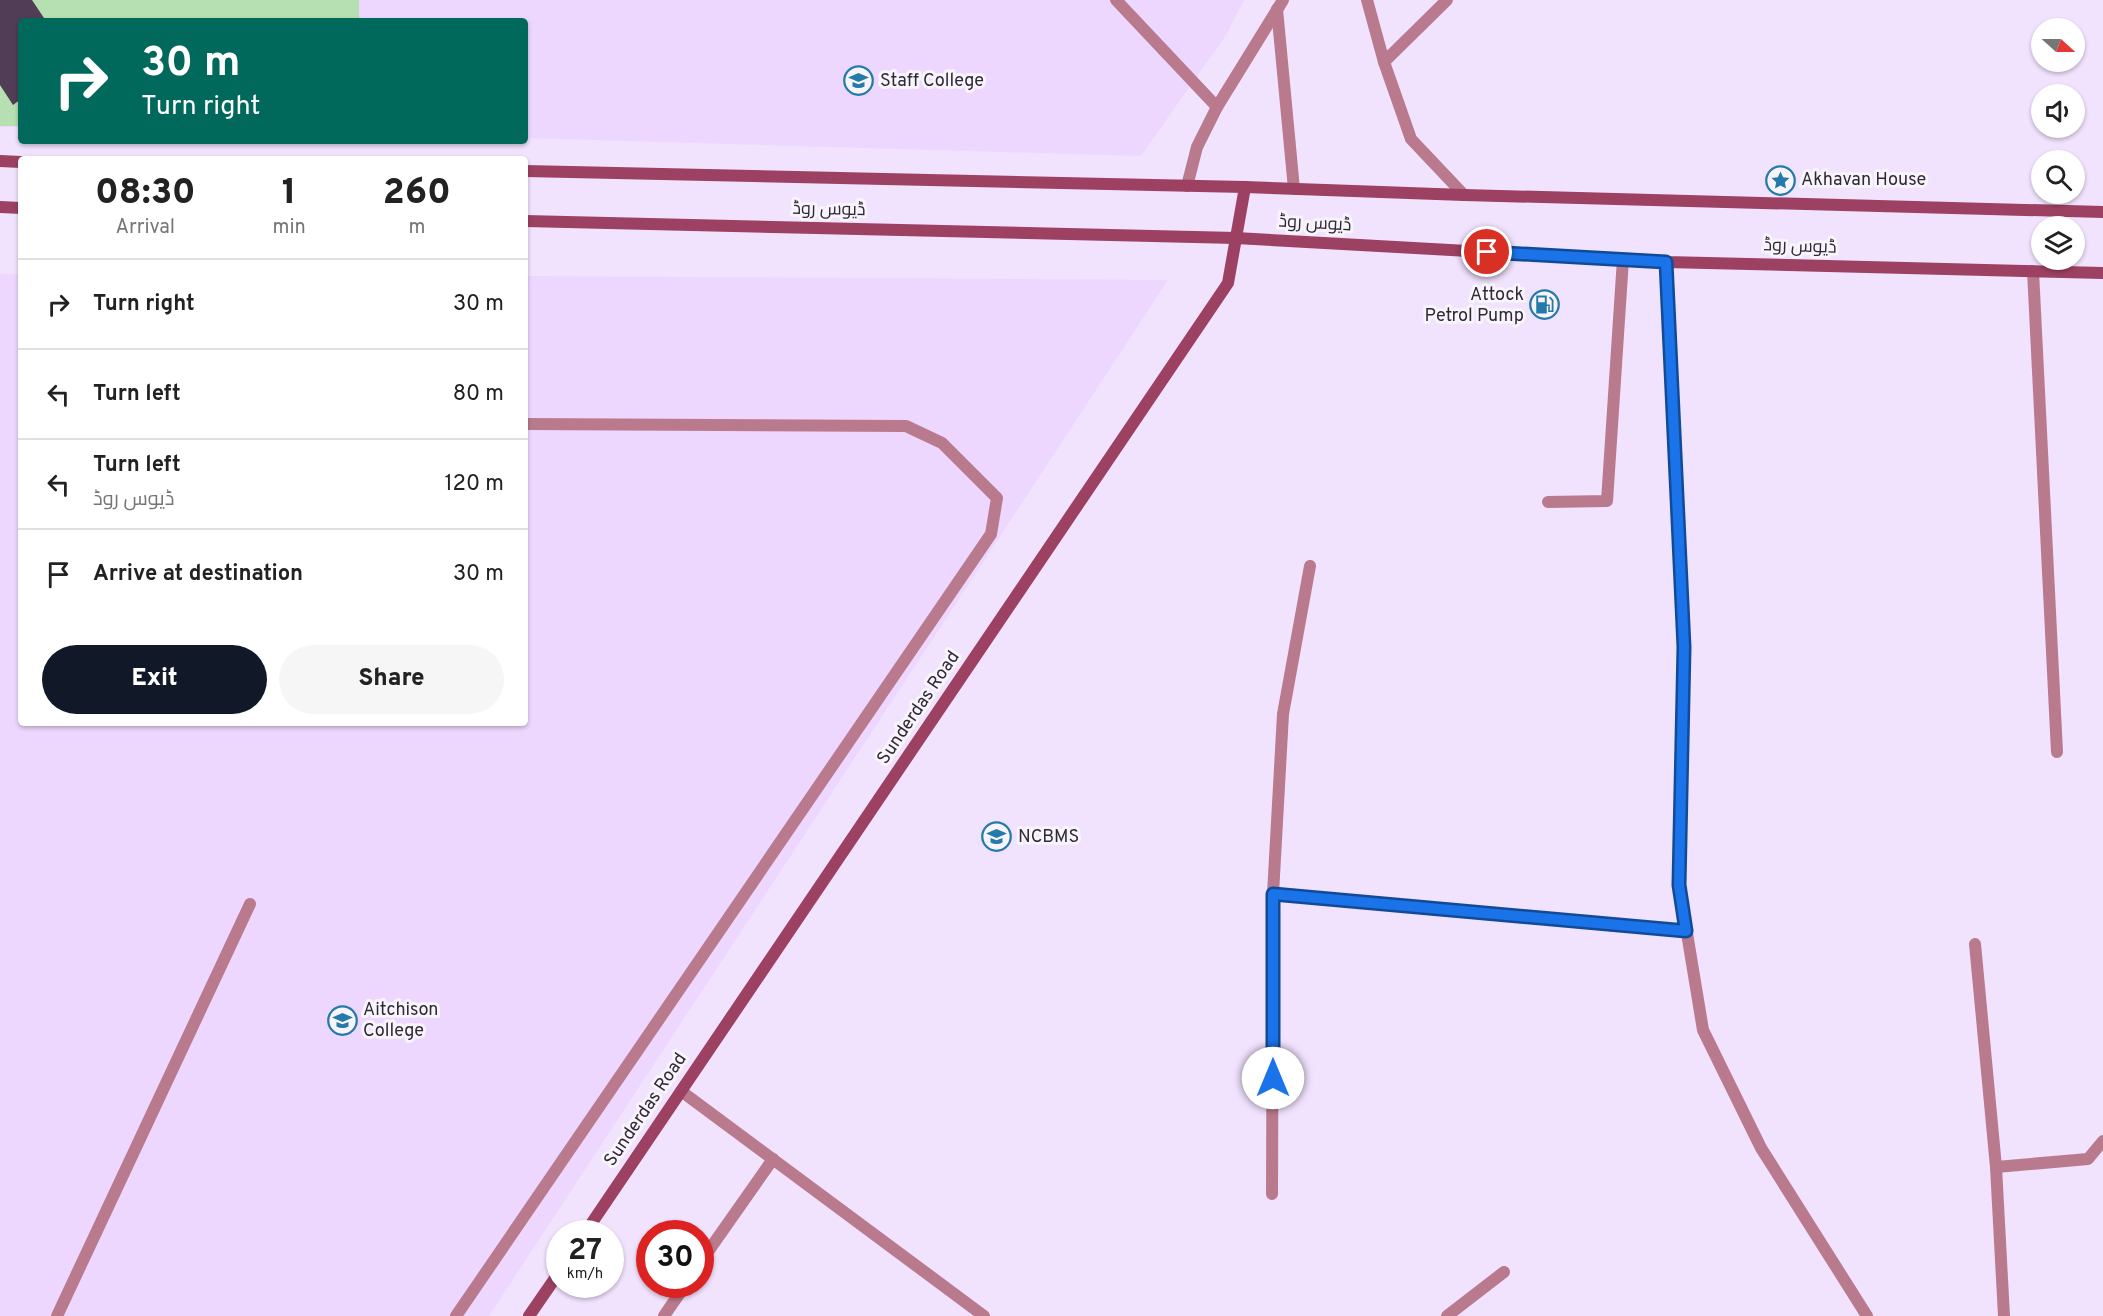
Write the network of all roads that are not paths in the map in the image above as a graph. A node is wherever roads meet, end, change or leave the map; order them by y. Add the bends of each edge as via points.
1 (1116, 0) edge
2 (1367, 0) edge
3 (1447, 0) edge
4 (1280, 4) edge
5 (1384, 62) junction
6 (1217, 107) junction
7 (0, 161) edge
8 (18, 162) edge
9 (528, 171) edge
10 (1187, 186) junction
11 (1245, 187) junction
12 (1294, 189) junction
13 (1464, 195) junction
14 (0, 207) edge
15 (18, 208) edge
16 (2103, 213) edge
17 (528, 221) edge
18 (1236, 238) junction
19 (1623, 259) junction
20 (1666, 262) junction
21 (2033, 272) junction
22 (2103, 273) edge
23 (528, 424) edge
24 (1548, 502) dead end
25 (1310, 566) dead end
26 (2057, 752) dead end
27 (1273, 894) junction
28 (250, 904) dead end
29 (1686, 931) junction
30 (1976, 944) dead end
31 (681, 1091) junction
32 (2103, 1142) edge
33 (773, 1158) junction
34 (1995, 1167) junction
35 (1272, 1194) dead end
36 (594, 1220) edge
37 (714, 1243) edge
38 (1504, 1272) dead end
39 (546, 1291) edge
40 (676, 1298) edge
41 (57, 1316) edge
42 (456, 1316) edge
43 (529, 1316) edge
44 (664, 1316) edge
45 (984, 1316) edge
46 (1447, 1316) edge
47 (1867, 1316) edge
48 (2004, 1316) edge

1 - 6 street
2 - 5 street
3 - 5 street
4 - 6 street
4 - 12 street
5 - 13 street via 1411,139
6 - 10 street via 1197,147
7 - 8 main road
9 - 10 main road, ڈیوس روڈ
10 - 11 main road, ڈیوس روڈ
11 - 12 main road, ڈیوس روڈ
11 - 18 main road, Sunderdas Road
12 - 13 main road, ڈیوس روڈ
13 - 16 main road, ڈیوس روڈ
14 - 15 main road
17 - 18 main road, ڈیوس روڈ
18 - 19 main road, ڈیوس روڈ
18 - 31 main road, Sunderdas Road via 1228,283
19 - 20 main road, ڈیوس روڈ
19 - 24 street via 1607,501
20 - 21 main road, ڈیوس روڈ
20 - 29 street via 1684,647 1679,885
21 - 22 main road, ڈیوس روڈ
21 - 26 street
23 - 42 street via 906,426 942,443 997,498 991,534
25 - 27 street via 1283,714
27 - 29 street
27 - 35 street
28 - 41 street
29 - 47 street via 1703,1030 1761,1148
30 - 34 street
31 - 33 street
31 - 36 main road, Sunderdas Road
32 - 34 street via 2088,1159
33 - 37 street
33 - 45 street
34 - 48 street
38 - 46 street
39 - 43 main road
40 - 44 street

